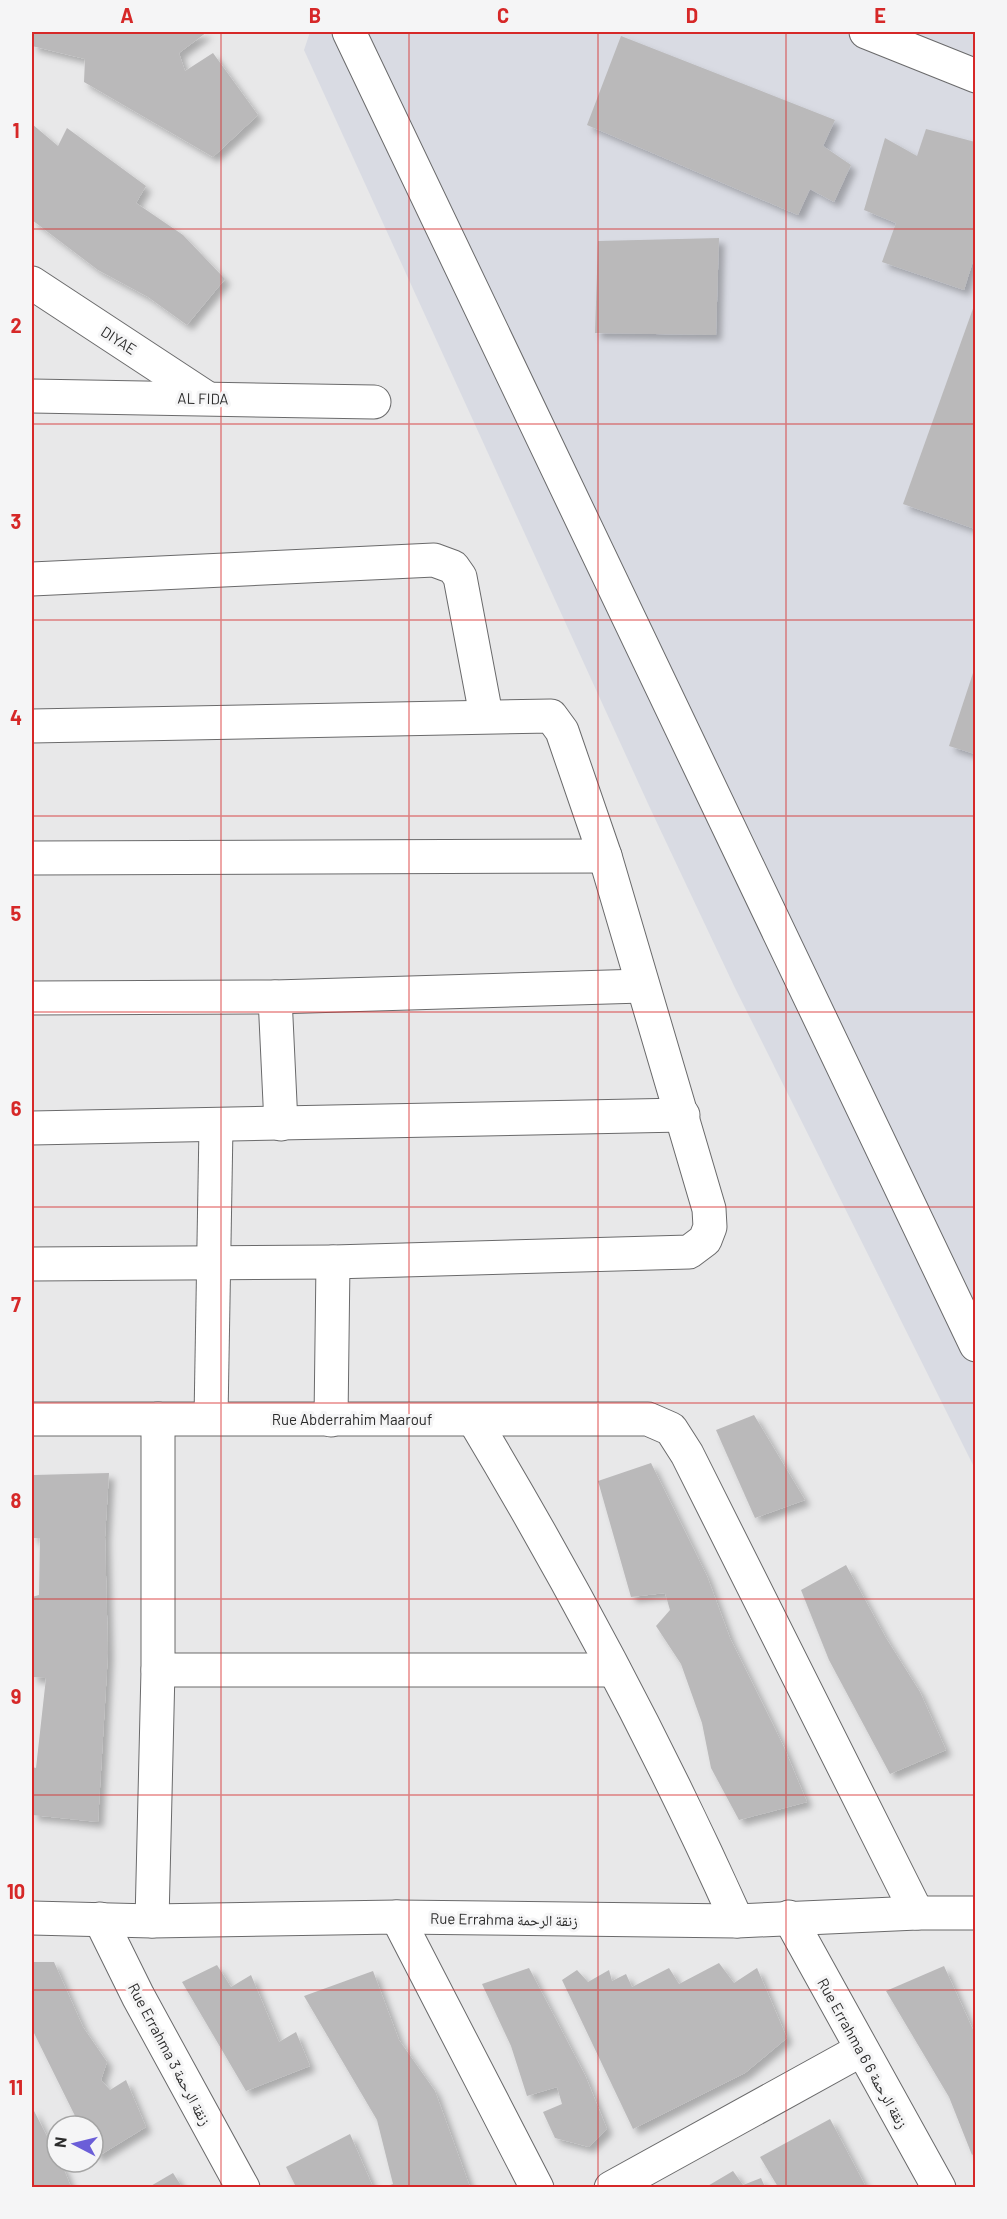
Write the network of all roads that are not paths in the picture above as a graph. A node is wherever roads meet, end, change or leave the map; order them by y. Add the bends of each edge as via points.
1 (349, 32) edge
2 (866, 32) edge
3 (975, 76) edge
4 (32, 283) edge
5 (32, 396) edge
6 (207, 398) junction
7 (374, 402) dead end
8 (32, 579) edge
9 (486, 715) junction
10 (32, 726) edge
11 (605, 855) junction
12 (32, 858) edge
13 (642, 986) junction
14 (275, 997) junction
15 (32, 998) edge
16 (683, 1115) junction
17 (281, 1124) junction
18 (216, 1125) junction
19 (32, 1128) edge
20 (213, 1262) junction
21 (333, 1262) junction
22 (32, 1264) edge
23 (975, 1345) edge
24 (211, 1418) junction
25 (32, 1419) edge
26 (158, 1419) junction
27 (331, 1420) junction
28 (474, 1420) junction
29 (158, 1670) junction
30 (614, 1670) junction
31 (917, 1912) junction
32 (975, 1913) edge
33 (397, 1917) junction
34 (789, 1917) junction
35 (32, 1918) edge
36 (100, 1919) junction
37 (152, 1921) junction
38 (737, 1921) junction
39 (861, 2050) junction
40 (243, 2187) edge
41 (537, 2187) edge
42 (611, 2187) edge
43 (939, 2187) edge

1 - 23 street
2 - 3 street
4 - 6 street, DIYAE
5 - 6 street, AL FIDA
6 - 7 street, AL FIDA
8 - 9 street via 422,560 446,563 460,577
9 - 10 street
9 - 11 street via 540,714 555,720
11 - 12 street
11 - 13 street
13 - 14 street
13 - 16 street
14 - 15 street
14 - 17 street
16 - 17 street
16 - 21 street via 709,1209 710,1227 705,1240 689,1252
17 - 18 street
18 - 19 street
18 - 20 street
20 - 21 street
20 - 22 street
20 - 24 street
21 - 27 street
24 - 26 street, Rue Abderrahim Maarouf
24 - 27 street, Rue Abderrahim Maarouf
25 - 26 street, Rue Abderrahim Maarouf
26 - 29 street
27 - 28 street, Rue Abderrahim Maarouf
28 - 30 street via 534,1520
28 - 31 street, Rue Abderrahim Maarouf via 648,1419 671,1429
29 - 30 street
29 - 37 street
30 - 38 street
31 - 32 street, Rue Errahma زنقة الرحمة
31 - 34 street, Rue Errahma زنقة الرحمة
33 - 37 street, Rue Errahma زنقة الرحمة
33 - 38 street, Rue Errahma زنقة الرحمة
33 - 41 street
34 - 38 street, Rue Errahma زنقة الرحمة
34 - 39 street, Rue Errahma 6 6 زنقة الرحمة
35 - 36 street, Rue Errahma زنقة الرحمة
36 - 37 street, Rue Errahma زنقة الرحمة
36 - 40 street, Rue Errahma 3 زنقة الرحمة via 143,2006
39 - 42 street
39 - 43 street, Rue Errahma 6 6 زنقة الرحمة

